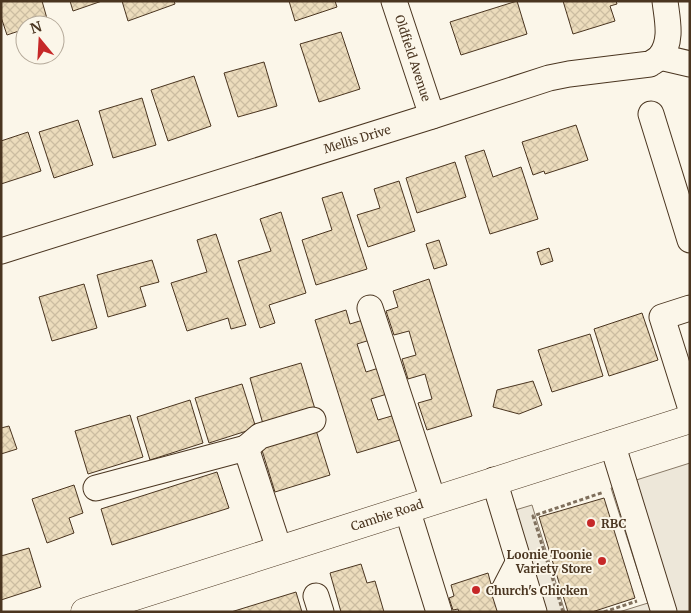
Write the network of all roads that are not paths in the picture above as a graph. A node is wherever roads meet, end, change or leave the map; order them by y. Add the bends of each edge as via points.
1 (394, 1) edge
2 (665, 1) edge
3 (660, 57) junction
4 (690, 64) edge
5 (651, 114) dead end
6 (432, 116) junction
7 (690, 240) edge
8 (1, 251) edge
9 (370, 308) dead end
10 (690, 308) edge
11 (690, 406) edge
12 (690, 419) edge
13 (313, 420) dead end
14 (612, 443) junction
15 (246, 448) junction
16 (494, 480) junction
17 (96, 488) dead end
18 (433, 500) junction
19 (407, 509) junction
20 (279, 549) junction
21 (519, 561) junction
22 (85, 612) edge
23 (439, 612) edge
24 (511, 612) edge
25 (534, 612) edge
26 (664, 612) edge

1 - 6 street, Oldfield Avenue
2 - 3 street via 668,31
3 - 4 street
3 - 6 street, Mellis Drive via 650,64 549,78
5 - 7 street
6 - 8 street, Mellis Drive
9 - 18 street
10 - 11 street via 662,317
12 - 14 main road, Cambie Road
13 - 15 street via 260,436
14 - 16 main road, Cambie Road
14 - 26 street
15 - 17 street
15 - 20 street
16 - 18 main road, Cambie Road
16 - 21 street
18 - 19 main road, Cambie Road
19 - 20 main road, Cambie Road
19 - 23 street
20 - 22 main road, Cambie Road
21 - 24 street via 504,590
21 - 25 street

